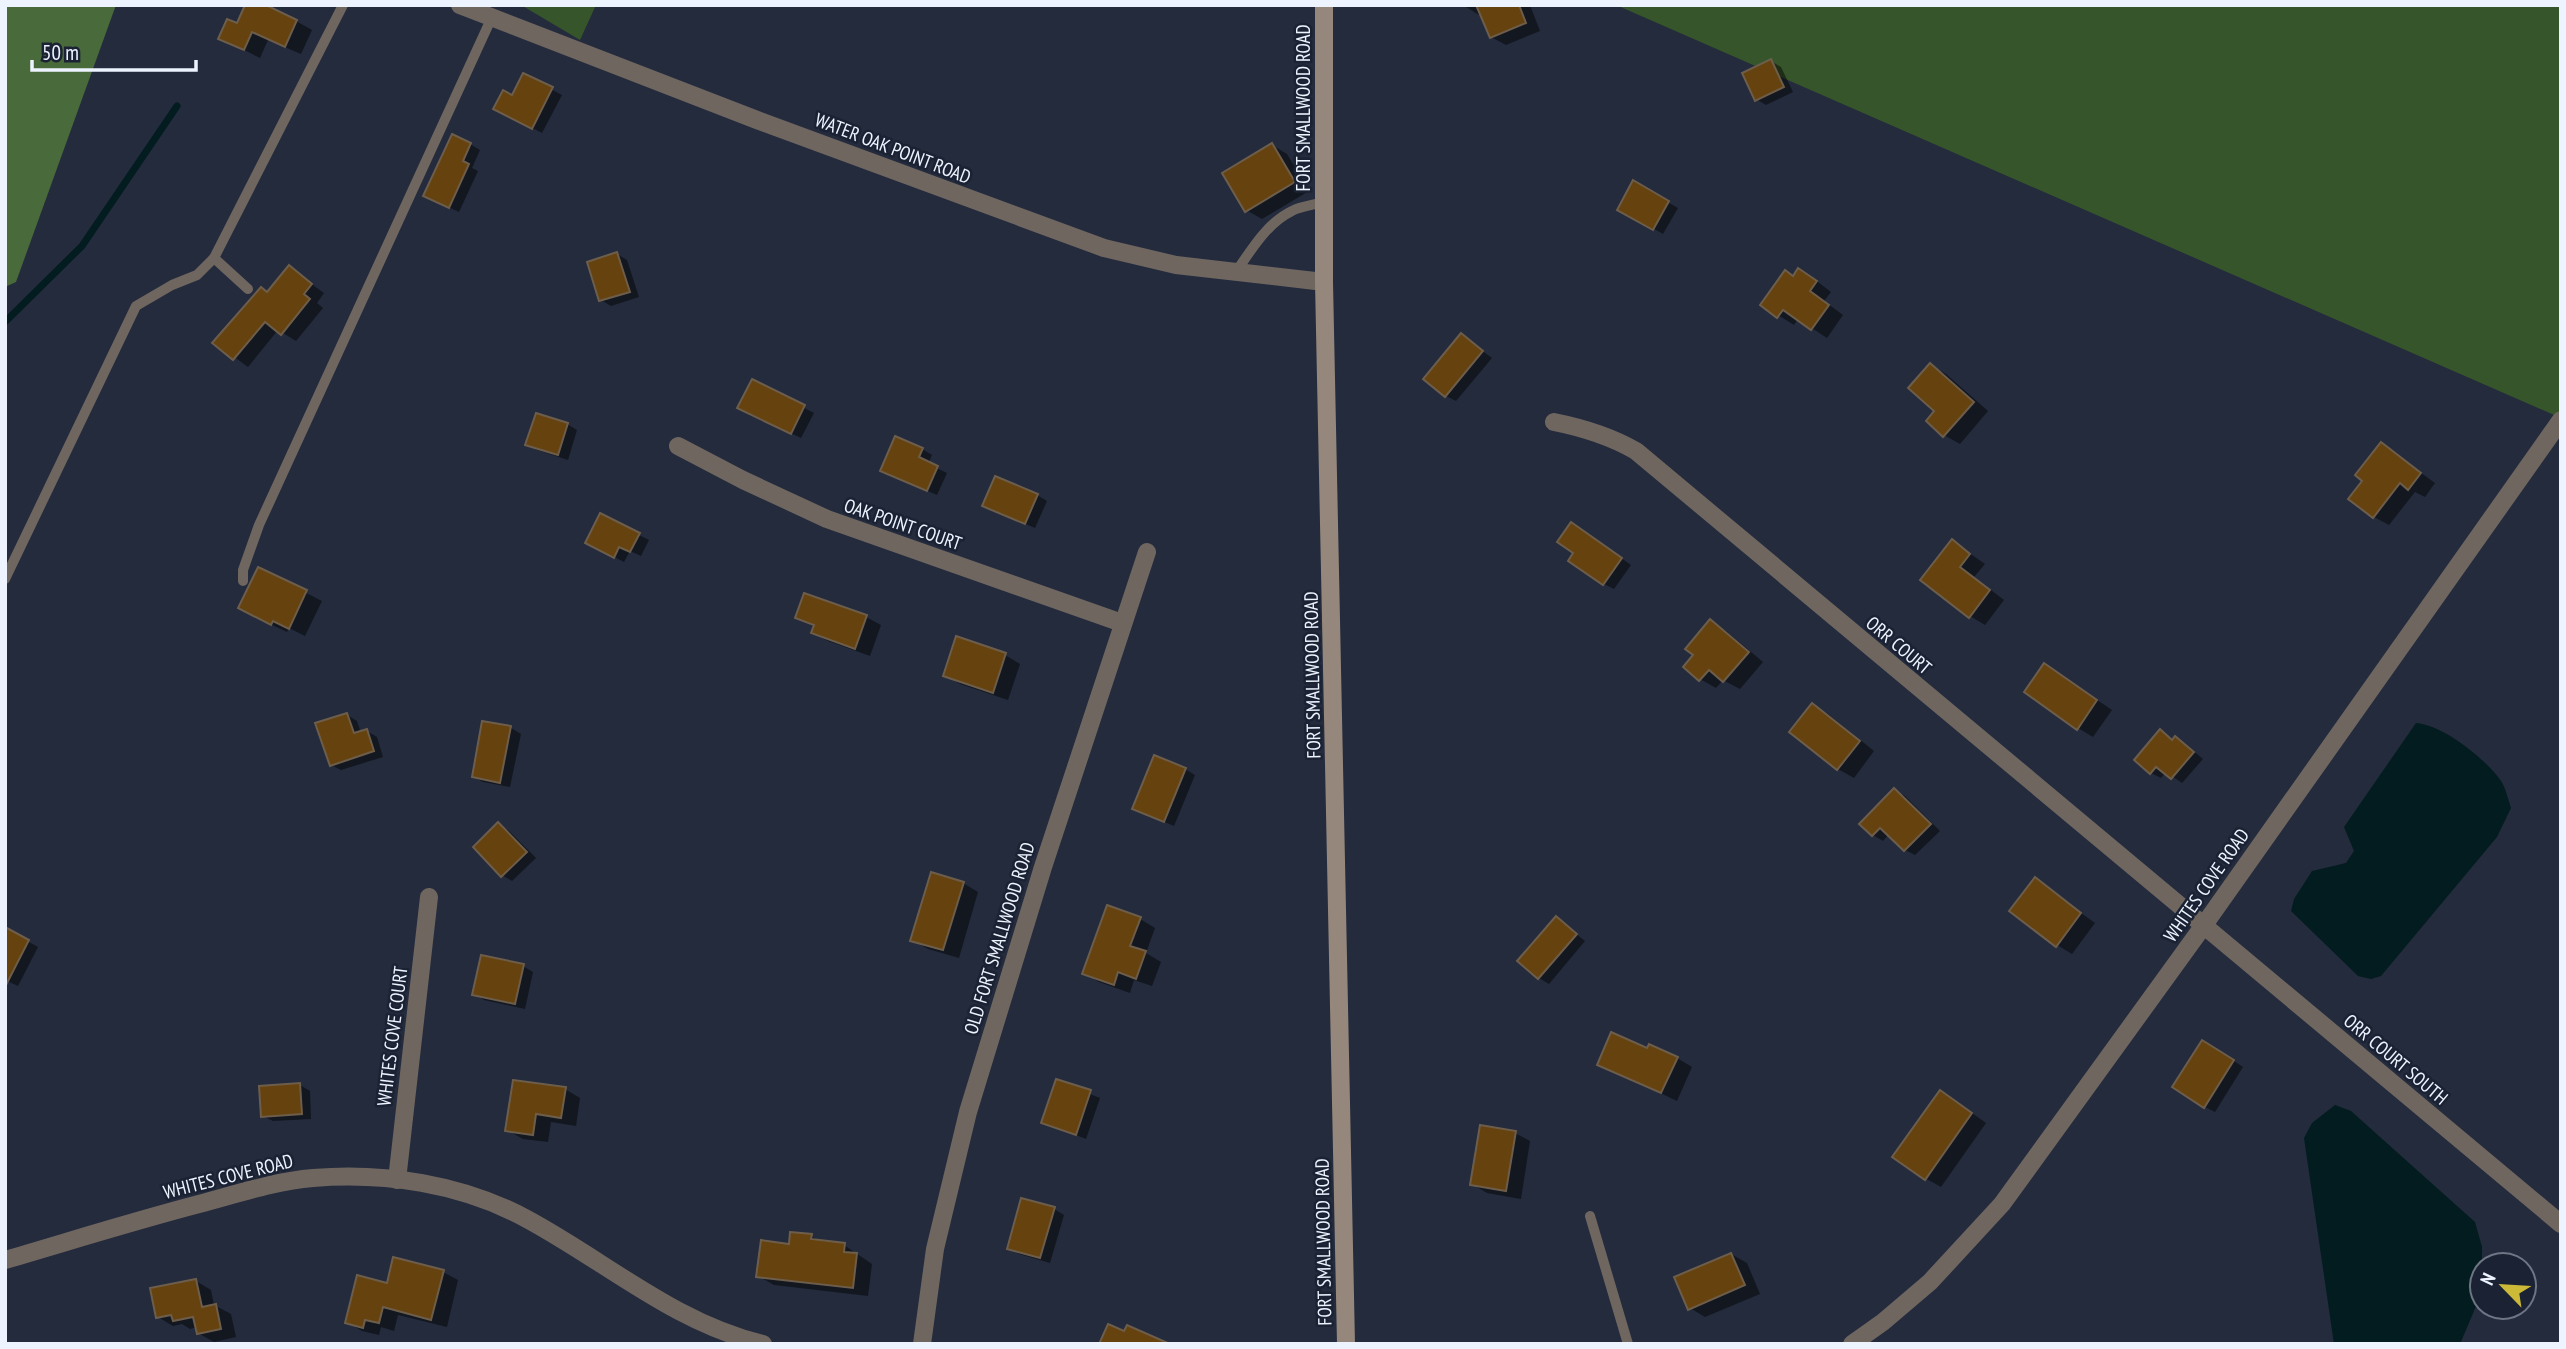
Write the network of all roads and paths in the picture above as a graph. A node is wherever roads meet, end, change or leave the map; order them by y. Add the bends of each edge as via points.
1 (343, 5) edge
2 (460, 5) edge
3 (1324, 5) edge
4 (492, 17) junction
5 (1324, 202) junction
6 (214, 258) junction
7 (1236, 272) junction
8 (1324, 282) junction
9 (248, 289) dead end
10 (2561, 420) edge
11 (1554, 422) dead end
12 (678, 446) dead end
13 (1147, 552) dead end
14 (5, 579) edge
15 (243, 581) dead end
16 (1122, 623) junction
17 (429, 897) dead end
18 (2204, 925) junction
19 (397, 1180) junction
20 (1590, 1216) dead end
21 (2561, 1224) edge
22 (5, 1260) edge
23 (764, 1344) edge
24 (922, 1344) edge
25 (1346, 1344) edge
26 (1628, 1344) edge
27 (1852, 1344) edge

1 - 6 lane
2 - 4 street, WATER OAK POINT ROAD
3 - 5 main road, FORT SMALLWOOD ROAD
4 - 7 street, WATER OAK POINT ROAD via 1078,239 1175,265
4 - 15 lane via 259,525
5 - 7 lane via 1292,211 1275,223
5 - 8 main road, FORT SMALLWOOD ROAD
6 - 9 lane
6 - 14 lane via 197,275 136,306
7 - 8 street, WATER OAK POINT ROAD
8 - 25 main road, FORT SMALLWOOD ROAD
10 - 18 street, WHITES COVE ROAD
11 - 18 street, ORR COURT via 1585,428 1636,451
12 - 16 street, OAK POINT COURT via 827,519
13 - 16 street, OLD FORT SMALLWOOD ROAD
16 - 24 street, OLD FORT SMALLWOOD ROAD via 968,1112 935,1249
17 - 19 street, WHITES COVE COURT
18 - 21 street, ORR COURT SOUTH
18 - 27 street, WHITES COVE ROAD via 2002,1204 1930,1282
19 - 22 street, WHITES COVE ROAD via 313,1178 271,1185
19 - 23 street, WHITES COVE ROAD via 456,1191 524,1217 681,1313
20 - 26 lane

